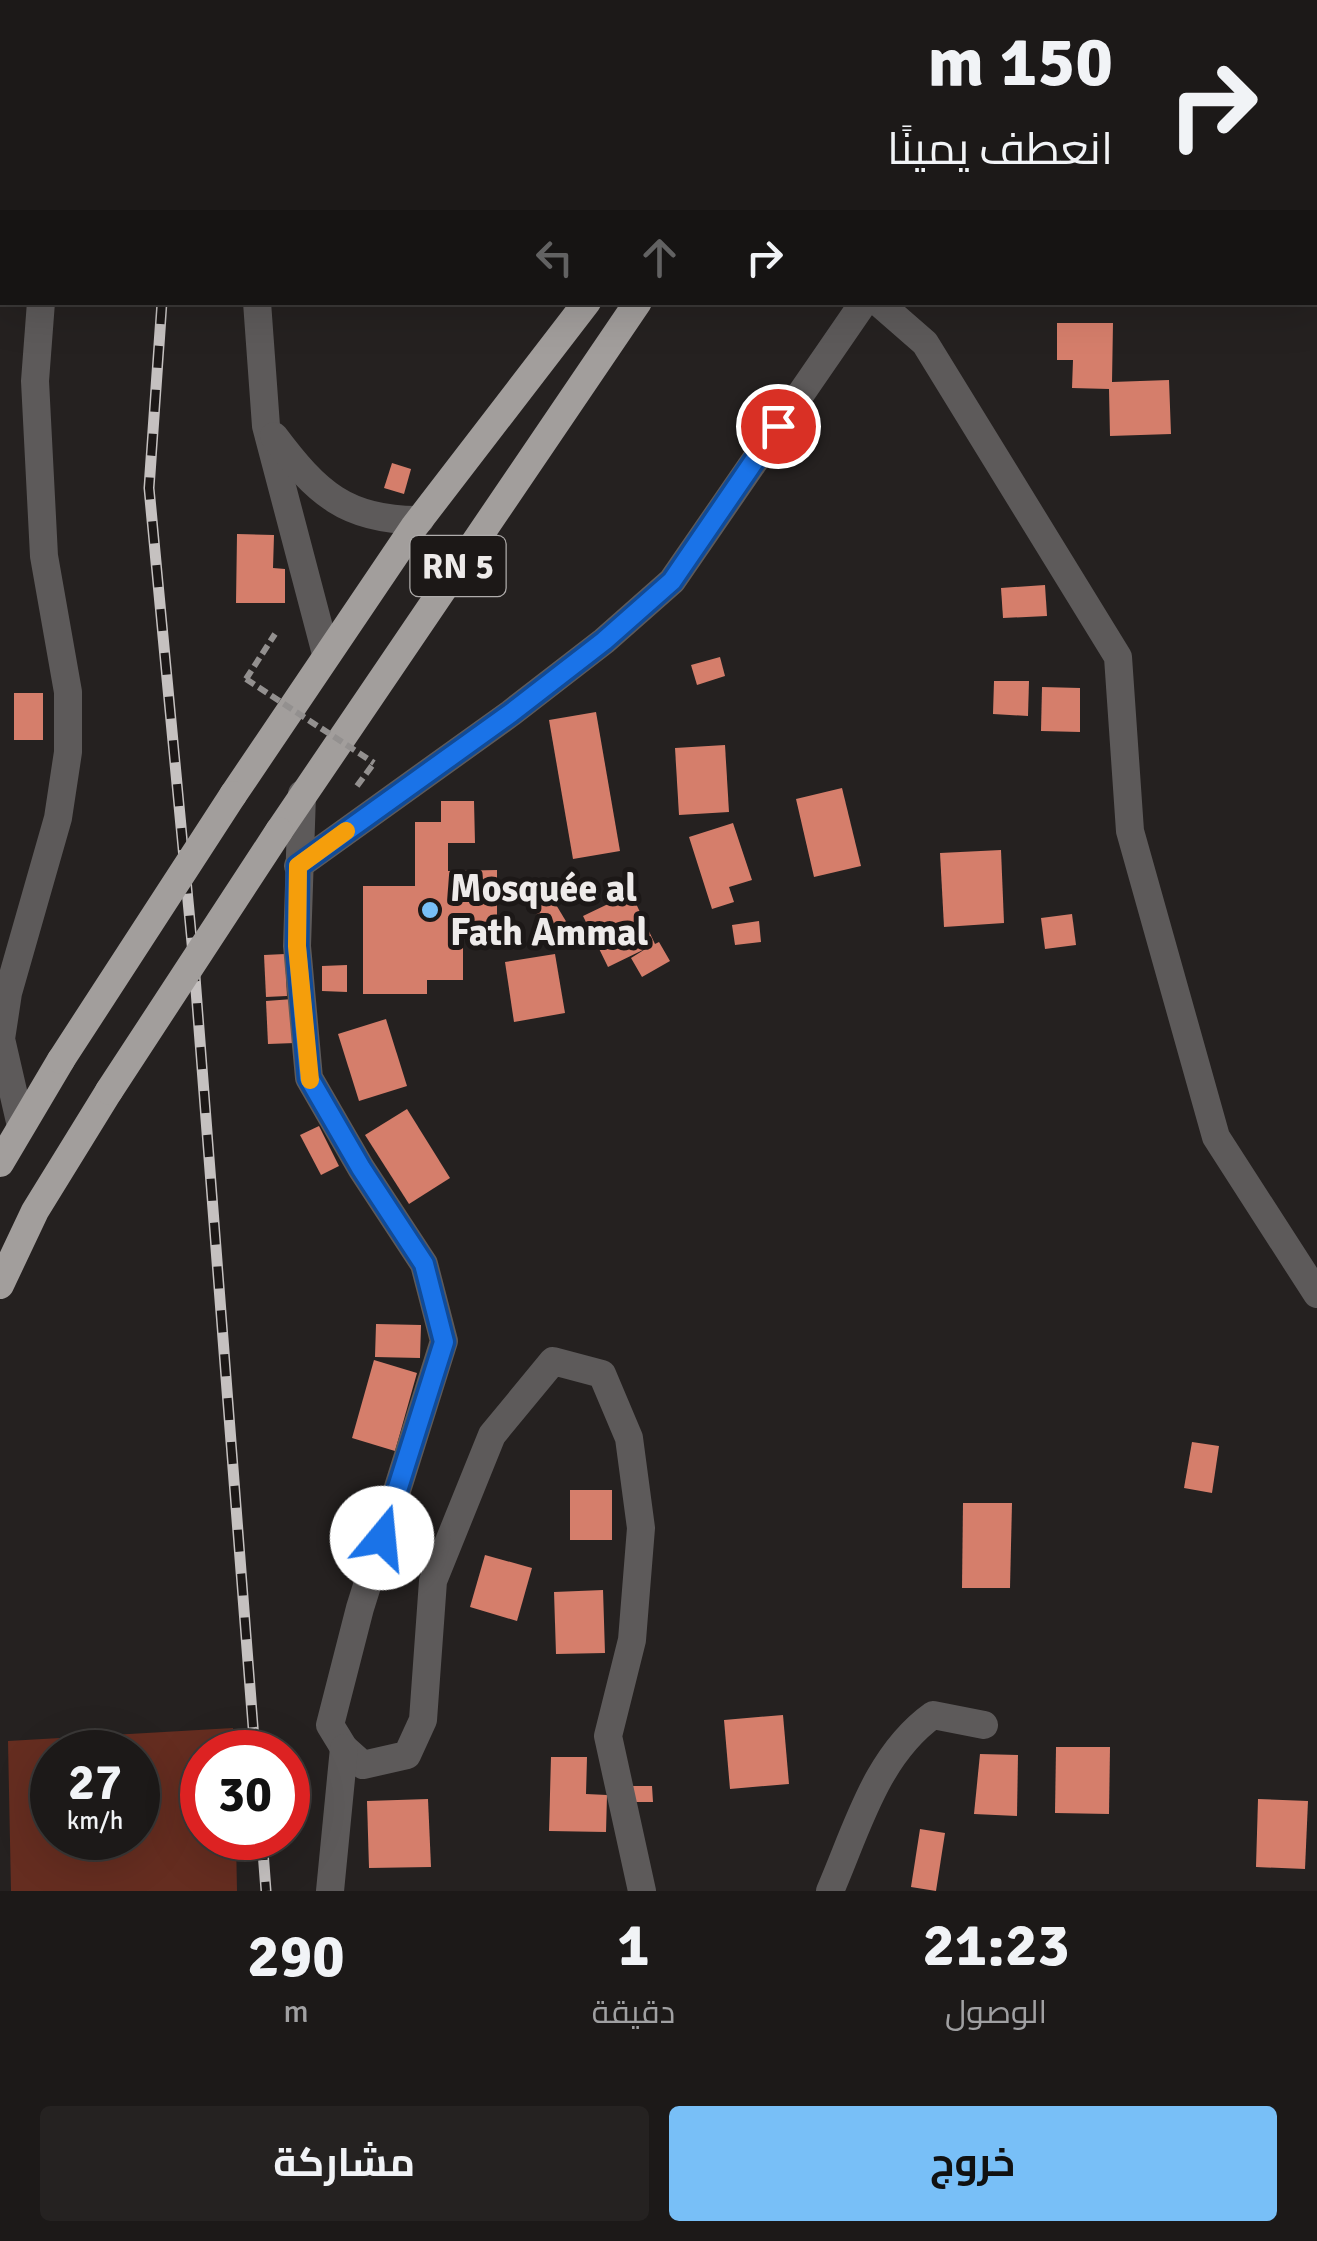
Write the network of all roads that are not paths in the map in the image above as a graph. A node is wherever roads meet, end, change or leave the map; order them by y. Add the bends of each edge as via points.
1 (41, 305) edge
2 (257, 305) edge
3 (585, 305) edge
4 (636, 305) edge
5 (862, 305) edge
6 (882, 305) edge
7 (266, 426) junction
8 (420, 520) junction
9 (326, 654) junction
10 (302, 794) junction
11 (298, 866) junction
12 (21, 1126) junction
13 (0, 1164) edge
14 (0, 1285) edge
15 (1317, 1294) edge
16 (984, 1725) dead end
17 (344, 1748) junction
18 (330, 1891) edge
19 (642, 1891) edge
20 (830, 1891) edge

1 - 12 street via 36,381 44,556 68,692 68,752 58,818 1,1039
2 - 7 street
3 - 8 highway, RN 5
4 - 10 highway, RN 5
5 - 11 street via 672,581 511,713
6 - 15 street via 926,343 1118,658 1130,831 1216,1137
7 - 8 street via 306,478 340,504 385,520
7 - 9 street
8 - 9 highway, RN 5
9 - 12 highway, RN 5, bridge
10 - 11 street
10 - 14 highway, RN 5, bridge via 35,1211
11 - 17 street via 297,946 309,1078 424,1264 444,1342 330,1726
12 - 13 highway, RN 5
16 - 20 street via 933,1715 909,1732 887,1761
17 - 18 street
17 - 19 street via 363,1765 406,1755 423,1720 433,1581 492,1436 553,1361 602,1374 628,1438 641,1528 632,1640 608,1736

